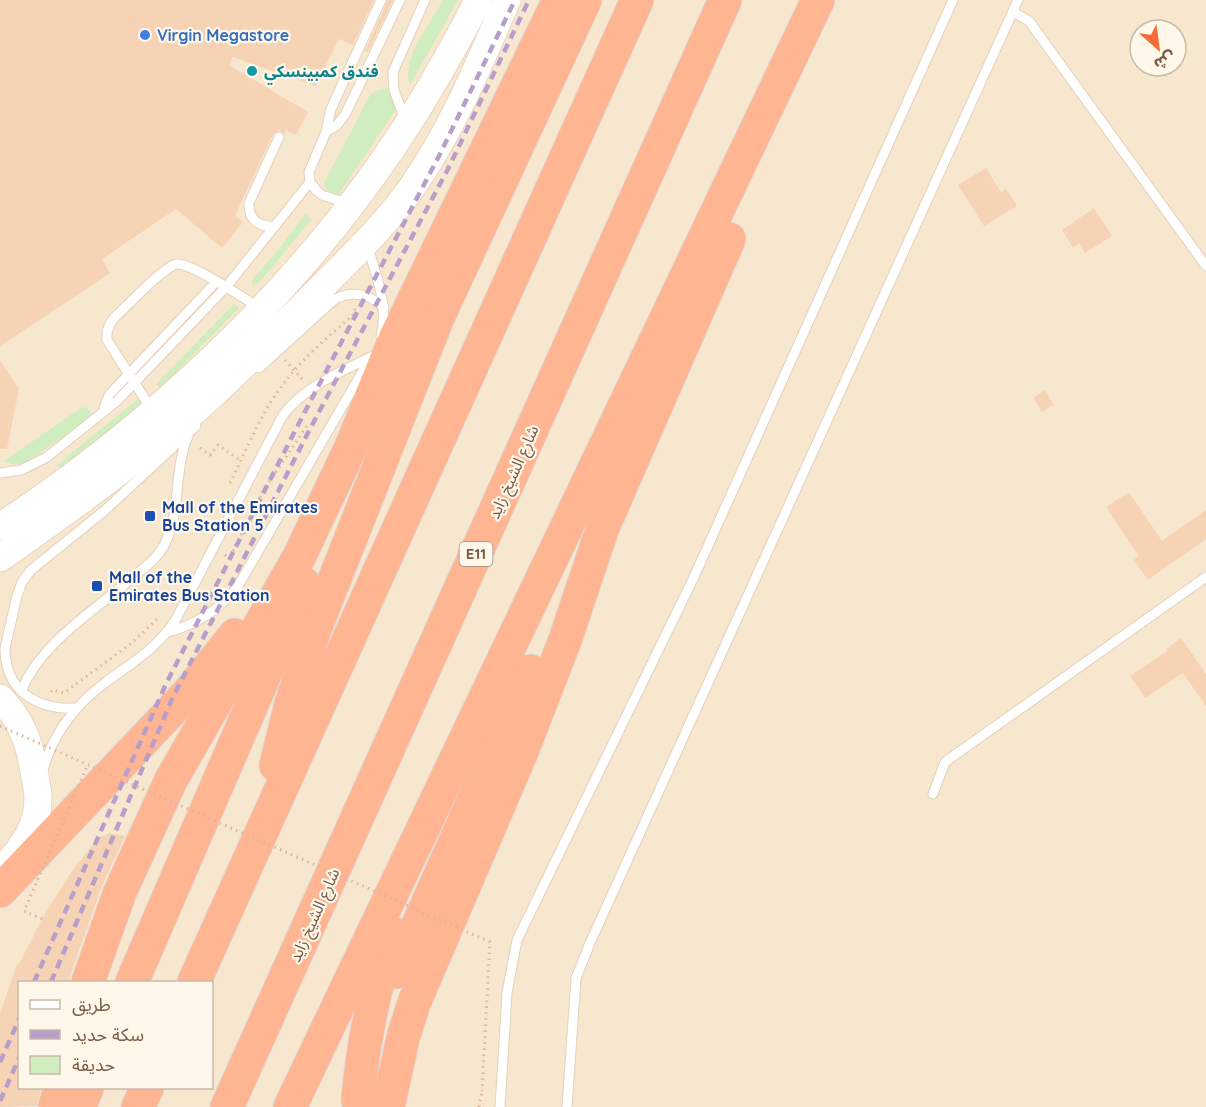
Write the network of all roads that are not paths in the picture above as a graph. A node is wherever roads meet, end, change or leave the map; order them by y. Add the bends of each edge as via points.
1 (381, 0) edge
2 (400, 0) edge
3 (425, 0) edge
4 (478, 0) edge
5 (507, 0) edge
6 (560, 0) edge
7 (585, 0) edge
8 (637, 0) edge
9 (725, 0) edge
10 (798, 0) edge
11 (818, 0) edge
12 (837, 0) edge
13 (953, 0) edge
14 (1018, 0) edge
15 (1013, 12) junction
16 (454, 47) junction
17 (762, 101) junction
18 (407, 126) junction
19 (326, 132) junction
20 (279, 137) dead end
21 (310, 182) junction
22 (351, 205) junction
23 (275, 226) junction
24 (367, 242) junction
25 (1206, 266) edge
26 (216, 282) junction
27 (226, 287) junction
28 (384, 307) junction
29 (262, 309) junction
30 (438, 317) junction
31 (371, 357) junction
32 (128, 375) junction
33 (251, 376) dead end
34 (134, 384) junction
35 (103, 411) junction
36 (154, 412) junction
37 (208, 416) dead end
38 (190, 432) junction
39 (351, 447) junction
40 (0, 473) edge
41 (576, 506) junction
42 (0, 527) edge
43 (0, 558) edge
44 (1206, 577) edge
45 (168, 632) junction
46 (10, 694) edge
47 (76, 708) junction
48 (933, 794) dead end
49 (38, 799) junction
50 (267, 820) junction
51 (0, 871) edge
52 (0, 891) edge
53 (88, 981) edge
54 (132, 981) edge
55 (194, 981) edge
56 (60, 1089) edge
57 (87, 1089) edge
58 (147, 1089) edge
59 (368, 1105) edge
60 (55, 1107) edge
61 (79, 1107) edge
62 (138, 1107) edge
63 (227, 1107) edge
64 (290, 1107) edge
65 (500, 1107) edge
66 (567, 1107) edge

1 - 19 lane via 331,109
2 - 19 lane via 345,116
3 - 18 lane via 393,72 394,90
4 - 16 street
5 - 24 street via 448,131 412,187
6 - 39 highway via 395,339
7 - 30 highway
8 - 50 highway
9 - 63 highway, شارع الشيخ زايد / E11
10 - 17 highway
11 - 17 highway
12 - 59 highway via 603,527 522,752 414,1004 399,1055
13 - 65 lane via 694,577 516,940 507,993
14 - 15 lane
15 - 25 lane via 1029,21
15 - 66 lane via 590,943 576,978
16 - 18 street
16 - 24 street via 448,80 435,110 368,209 364,225
17 - 41 highway via 602,423
18 - 22 street
19 - 21 lane via 309,172
20 - 23 lane via 249,203 250,215 258,224
21 - 22 lane via 322,195
21 - 23 lane
22 - 29 street
23 - 27 lane
24 - 28 lane
24 - 43 street via 193,411 98,488
26 - 27 lane
26 - 32 lane
26 - 32 lane via 177,264 114,318 106,332 107,340
27 - 29 lane
27 - 34 lane
28 - 31 lane via 383,328
28 - 33 lane via 357,294 335,299
29 - 36 street
30 - 50 highway via 302,666 281,743
30 - 54 highway via 339,505
31 - 45 lane via 238,586 208,615
31 - 45 lane via 316,384 290,406 276,425
32 - 34 lane
32 - 35 lane via 106,400
34 - 35 lane
34 - 36 lane
35 - 40 lane via 47,457 21,470
36 - 42 street via 44,490
37 - 38 lane
38 - 46 lane via 182,456 171,530 159,554 50,647
38 - 46 lane via 22,582 5,657
39 - 52 highway via 271,582 227,646 182,699
39 - 53 highway via 298,557 171,780 120,892
41 - 59 highway via 553,576 393,929 373,996 361,1065
41 - 64 highway
44 - 48 lane via 945,762
45 - 47 lane via 146,655
46 - 47 lane via 46,705
46 - 49 street via 33,760
47 - 49 lane via 64,722 49,753
49 - 51 street via 27,838
50 - 55 highway
56 - 60 highway
57 - 61 highway
58 - 62 highway

